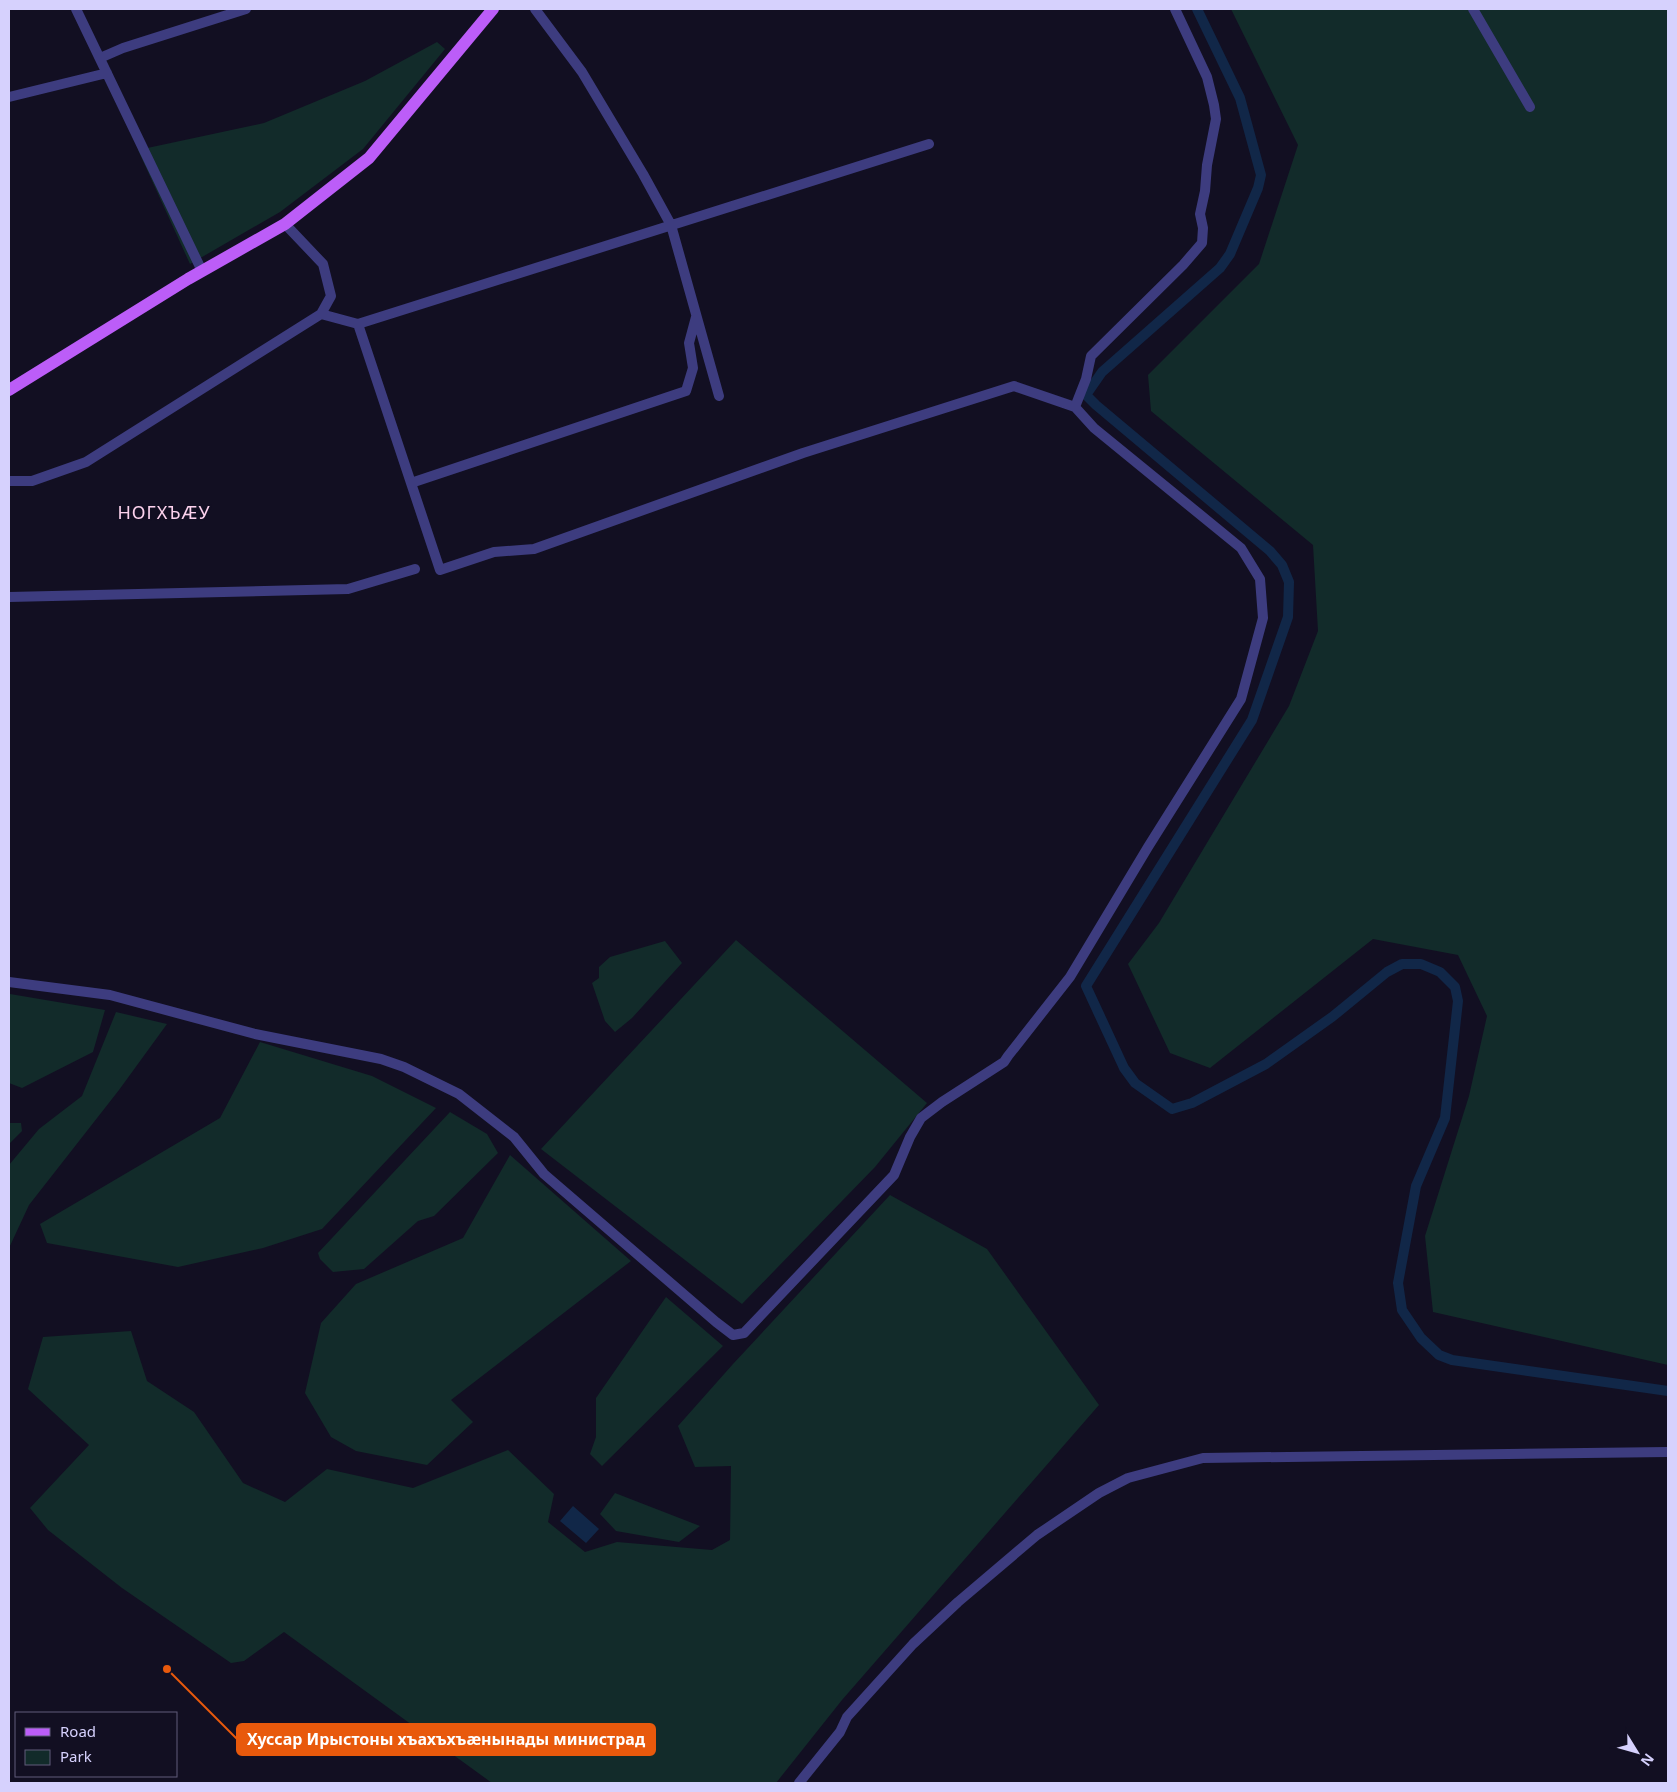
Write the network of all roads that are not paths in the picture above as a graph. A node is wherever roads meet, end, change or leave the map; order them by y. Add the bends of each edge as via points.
1 (76, 9) edge
2 (246, 9) edge
3 (493, 9) edge
4 (535, 9) edge
5 (1175, 9) edge
6 (1473, 9) edge
7 (100, 58) junction
8 (107, 73) junction
9 (9, 97) edge
10 (1530, 107) dead end
11 (929, 144) dead end
12 (285, 224) junction
13 (671, 225) junction
14 (202, 271) junction
15 (321, 314) junction
16 (696, 316) junction
17 (358, 324) junction
18 (9, 390) edge
19 (719, 396) dead end
20 (1075, 407) junction
21 (9, 481) edge
22 (411, 483) junction
23 (415, 568) dead end
24 (9, 598) edge
25 (9, 982) edge
26 (1668, 1452) edge
27 (799, 1783) edge

1 - 7 street
2 - 7 street
3 - 12 main road via 369,158
4 - 13 street via 582,72
5 - 20 street via 1207,77 1216,119 1200,214 1202,243 1184,265 1091,356
6 - 10 street
7 - 8 street
8 - 9 street
8 - 14 street
11 - 13 street
12 - 14 main road
12 - 15 street via 323,264 331,296
13 - 16 street
13 - 17 street
14 - 18 main road
15 - 17 street
15 - 21 street via 86,462 32,480
16 - 19 street
16 - 22 street via 689,343 692,368 686,391
17 - 22 street
20 - 22 street via 1014,386 803,453 534,549 494,552 440,570
20 - 25 street via 1094,428 1241,548 1260,580 1263,618 1241,698 1070,977 1004,1062 921,1118 894,1175 744,1332 733,1336 716,1322 544,1174 514,1136 459,1094 412,1071 381,1059 255,1034 110,994
23 - 24 street via 348,589
26 - 27 street via 1203,1458 1128,1478 1099,1493 1037,1535 958,1602 913,1644 847,1717 840,1732

